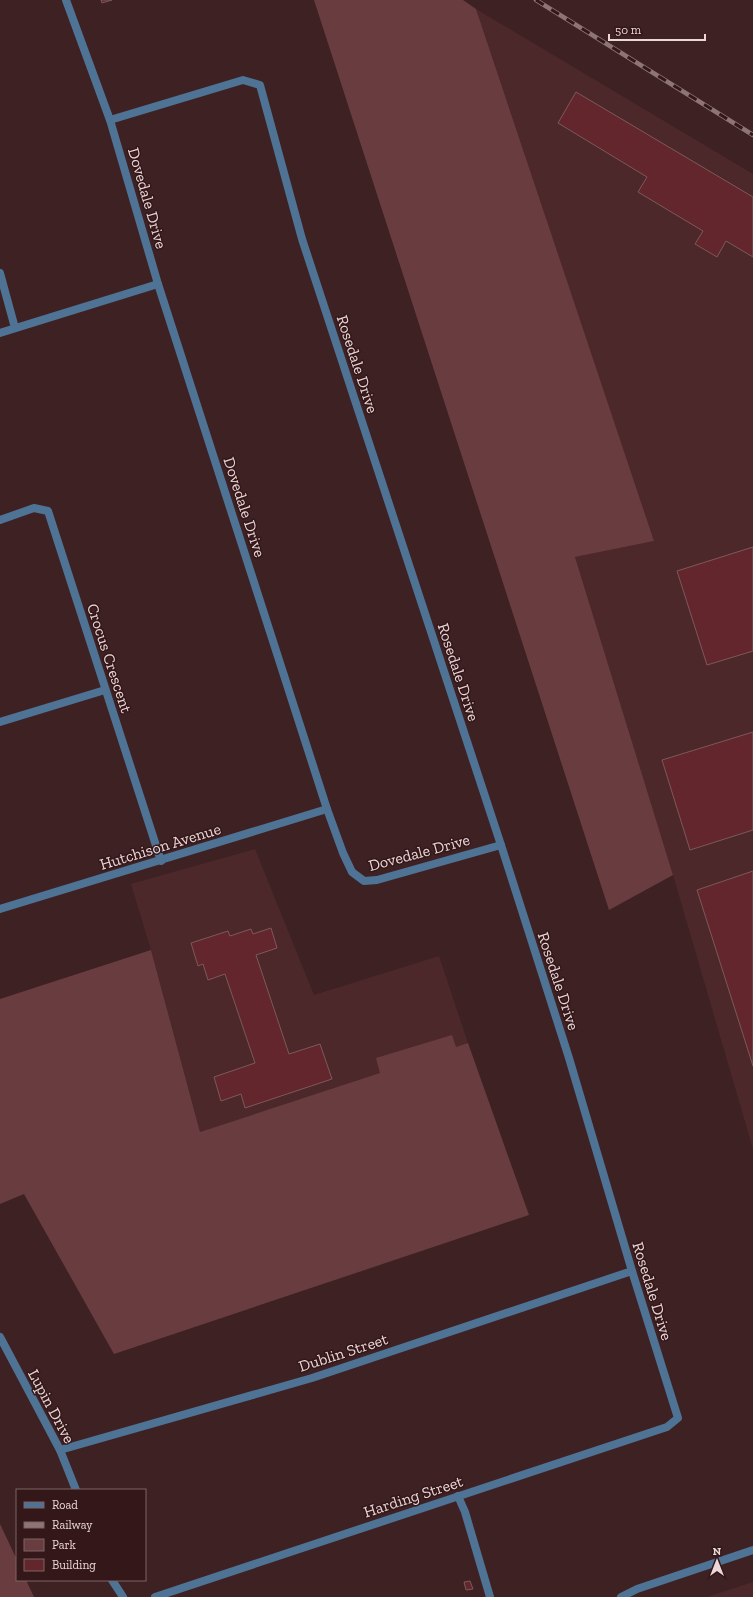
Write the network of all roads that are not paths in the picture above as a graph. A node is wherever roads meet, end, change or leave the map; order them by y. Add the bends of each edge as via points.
1 (66, 0) edge
2 (110, 120) junction
3 (0, 272) edge
4 (158, 284) junction
5 (15, 328) junction
6 (0, 333) edge
7 (0, 520) edge
8 (105, 690) junction
9 (0, 722) edge
10 (327, 809) junction
11 (501, 845) junction
12 (161, 860) junction
13 (0, 909) edge
14 (632, 1271) junction
15 (0, 1337) edge
16 (678, 1418) joint
17 (60, 1450) junction
18 (76, 1489) edge
19 (458, 1496) junction
20 (753, 1550) edge
21 (113, 1581) edge
22 (123, 1597) edge
23 (155, 1597) edge
24 (490, 1597) edge
25 (621, 1597) edge

1 - 2 street, Dovedale Drive
2 - 4 street, Dovedale Drive
2 - 11 street, Rosedale Drive via 243,80 260,84 302,239
3 - 5 street
4 - 5 street
4 - 10 street, Dovedale Drive
5 - 6 street
7 - 8 street, Crocus Crescent via 34,508 48,511
8 - 9 street
8 - 12 street, Crocus Crescent
10 - 11 street, Dovedale Drive via 352,872 364,881 378,880
10 - 12 street, Hutchison Avenue
11 - 14 street, Rosedale Drive via 569,1058
12 - 13 street, Hutchison Avenue
14 - 16 street, Rosedale Drive
14 - 17 street, Dublin Street via 312,1378
15 - 17 street, Lupin Drive
16 - 19 street, Harding Street via 667,1427
17 - 18 street, Lupin Drive
19 - 23 street, Harding Street
19 - 24 street
20 - 25 street via 637,1589
21 - 22 street

